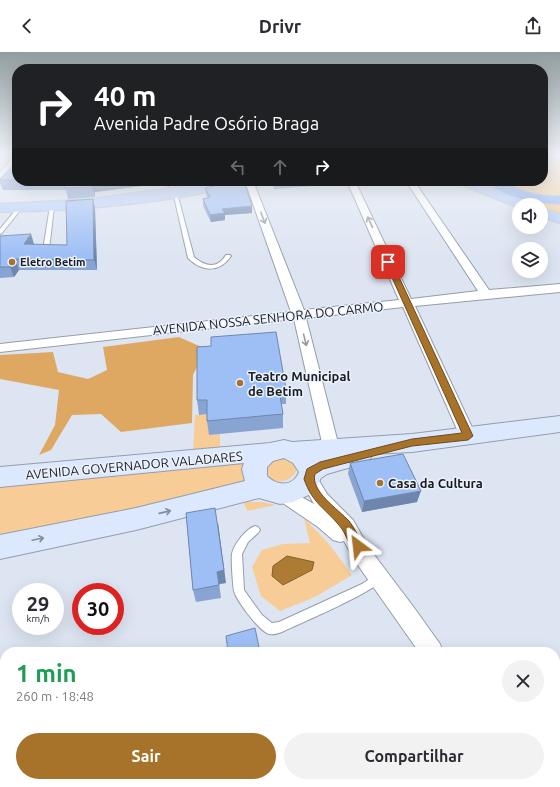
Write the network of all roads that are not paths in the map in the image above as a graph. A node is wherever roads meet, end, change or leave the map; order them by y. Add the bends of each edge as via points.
1 (181, 187) edge
2 (251, 187) edge
3 (354, 187) edge
4 (414, 187) edge
5 (479, 187) edge
6 (505, 187) edge
7 (174, 188) junction
8 (126, 196) junction
9 (0, 199) edge
10 (512, 200) edge
11 (560, 200) edge
12 (52, 207) junction
13 (0, 208) edge
14 (20, 208) junction
15 (548, 215) edge
16 (560, 219) edge
17 (0, 232) edge
18 (46, 250) edge
19 (228, 256) dead end
20 (560, 288) edge
21 (486, 294) junction
22 (407, 303) junction
23 (298, 315) junction
24 (0, 348) edge
25 (560, 424) edge
26 (468, 436) junction
27 (412, 443) junction
28 (332, 447) junction
29 (293, 451) junction
30 (269, 452) junction
31 (310, 475) junction
32 (0, 477) edge
33 (273, 490) junction
34 (255, 530) dead end
35 (0, 547) edge
36 (364, 557) junction
37 (380, 576) junction
38 (429, 647) edge

1 - 7 main road
2 -> 23 street
22 -> 3 street
4 - 21 street
5 - 10 main road
6 - 11 highway via 522,194
7 - 8 main road
7 - 19 lane via 191,258 205,267 214,266
8 - 9 main road
8 - 12 main road
12 - 14 main road
12 - 18 lane
13 - 14 main road
14 - 17 lane
15 - 16 main road
20 - 21 street, AVENIDA NOSSA SENHORA DO CARMO
21 - 22 street, AVENIDA NOSSA SENHORA DO CARMO
22 - 23 street, AVENIDA NOSSA SENHORA DO CARMO
22 - 26 street
23 - 24 street, AVENIDA NOSSA SENHORA DO CARMO
23 -> 28 street
25 - 26 street
26 - 27 street
27 - 28 street
27 - 31 street via 320,466
28 - 29 street
29 - 30 street
29 - 31 street via 304,457
30 - 32 street, AVENIDA GOVERNADOR VALADARES
30 - 33 street via 255,465 255,477
31 - 33 street via 299,489
31 - 36 street via 312,488 325,506 345,525
35 -> 33 street
33 - 36 street via 326,521
34 - 37 lane via 244,539 238,554 239,590 258,619 270,629 280,627 358,590
36 - 37 street
37 - 38 street

